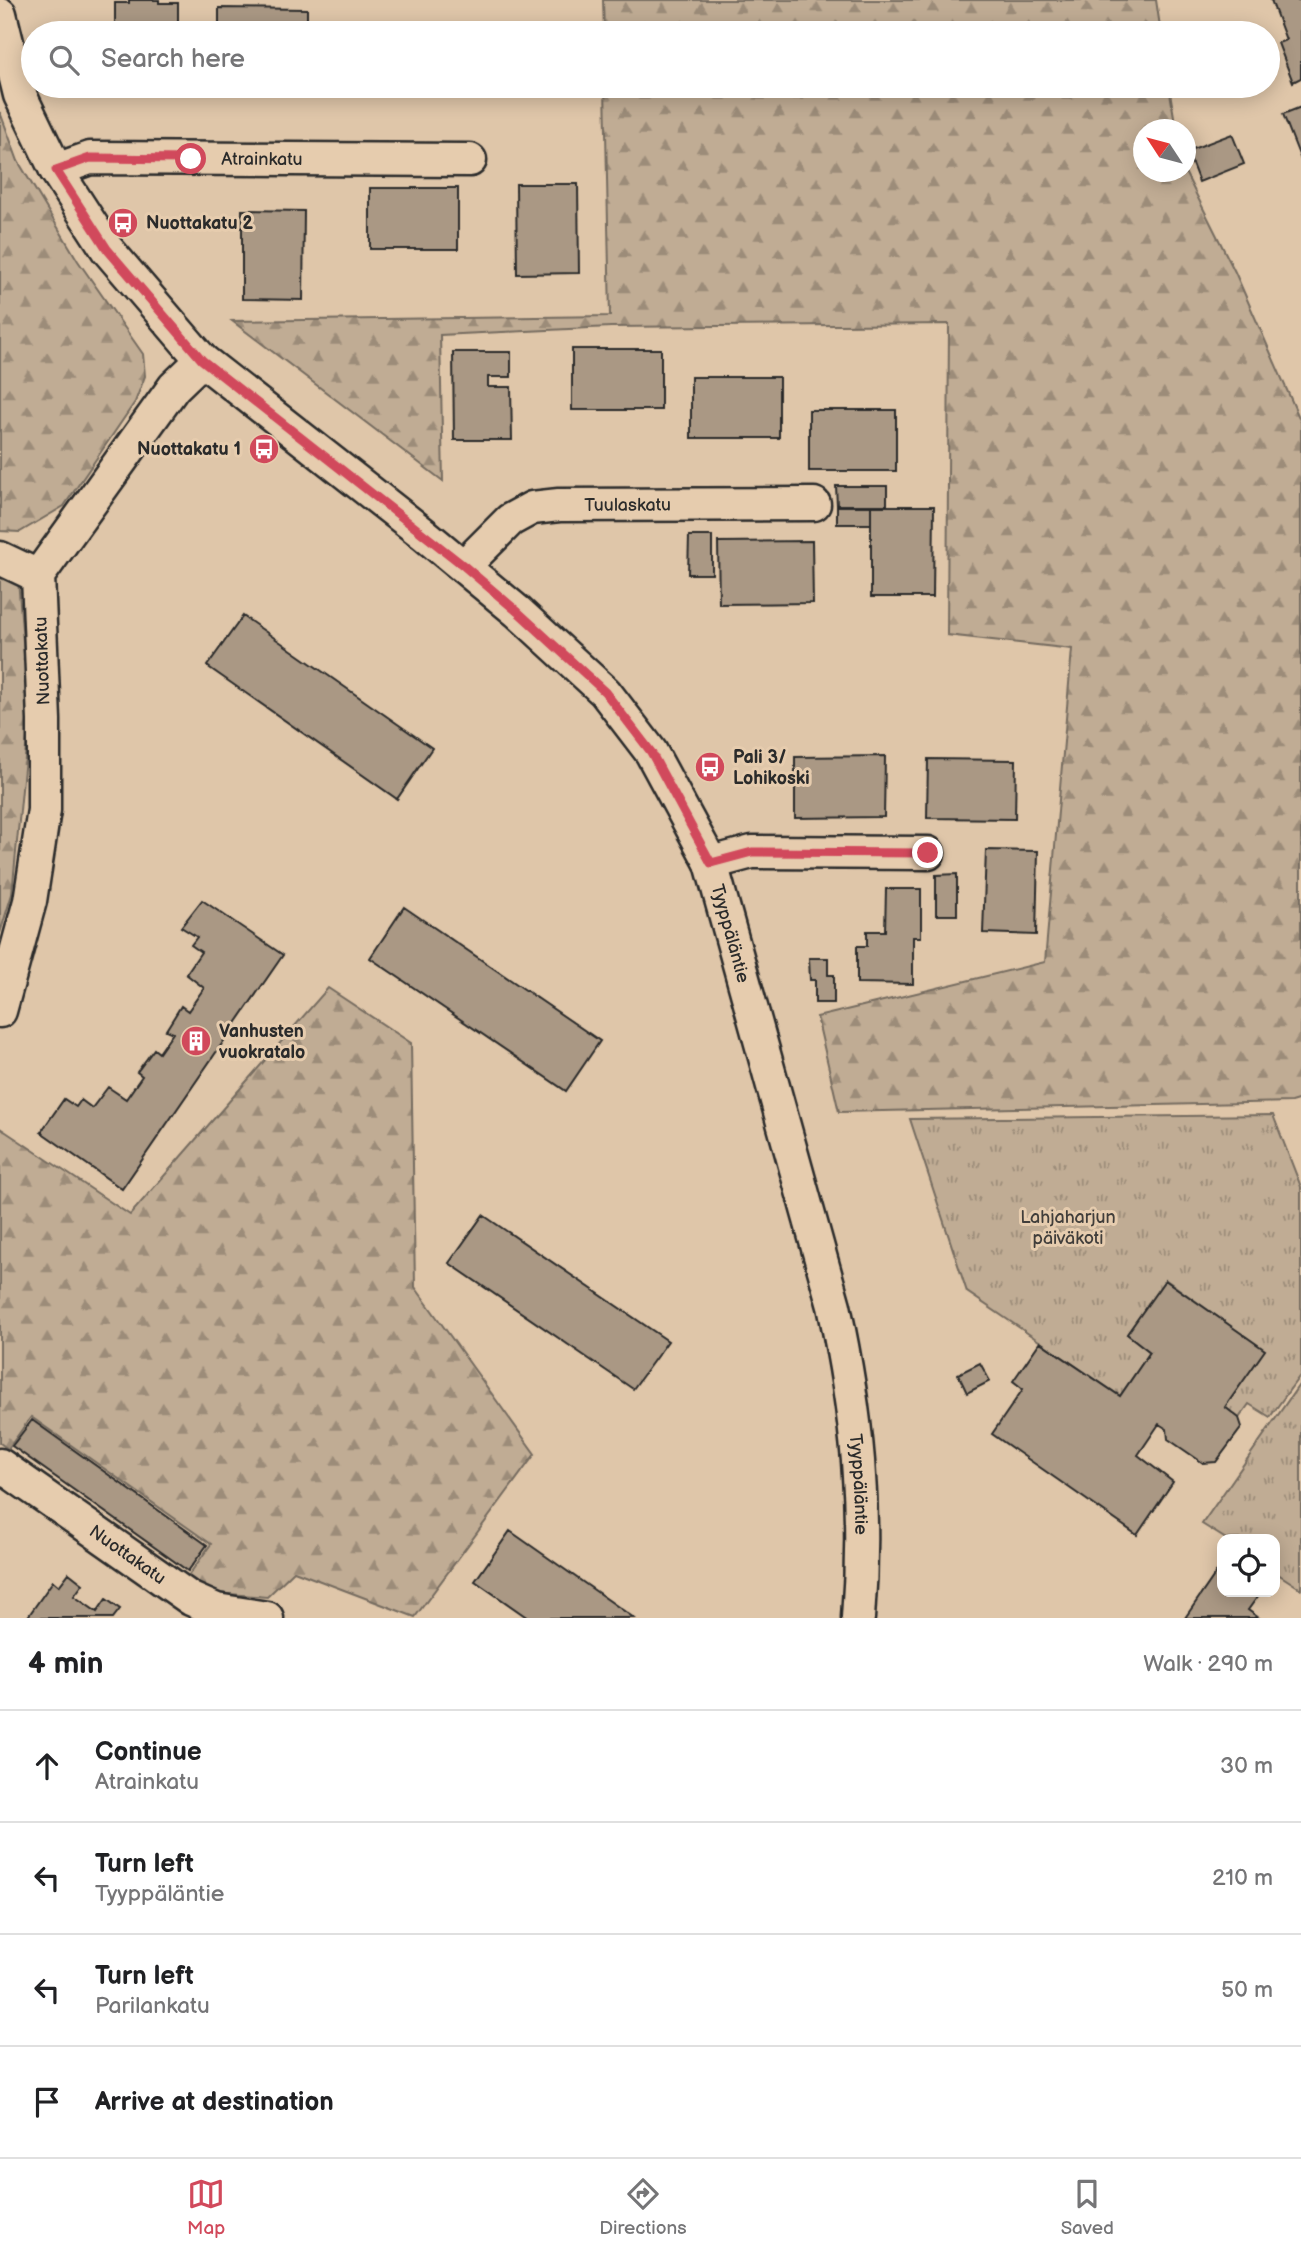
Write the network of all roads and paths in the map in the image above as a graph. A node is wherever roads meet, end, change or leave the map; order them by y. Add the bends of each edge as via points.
1 (0, 14) edge
2 (21, 97) edge
3 (21, 98) edge
4 (470, 160) dead end
5 (56, 170) junction
6 (202, 360) junction
7 (814, 504) dead end
8 (0, 558) edge
9 (464, 566) junction
10 (38, 576) junction
11 (928, 853) dead end
12 (711, 863) junction
13 (0, 1012) edge
14 (0, 1465) edge
15 (267, 1618) edge
16 (858, 1618) edge

1 - 2 street, Tyyppäläntie
3 - 5 street, Tyyppäläntie
4 - 5 street, Atrainkatu via 90,158
5 - 6 street, Tyyppäläntie via 107,249
6 - 9 street, Tyyppäläntie
6 - 10 street via 174,387
7 - 9 street, Tuulaskatu via 532,508 510,520
8 - 10 street
9 - 12 street, Tyyppäläntie via 605,692 651,752
10 - 13 street, Nuottakatu via 44,810 30,901
11 - 12 street via 752,852
12 - 16 street, Tyyppäläntie via 849,1375 860,1467
14 - 15 street, Nuottakatu via 191,1599 216,1610

